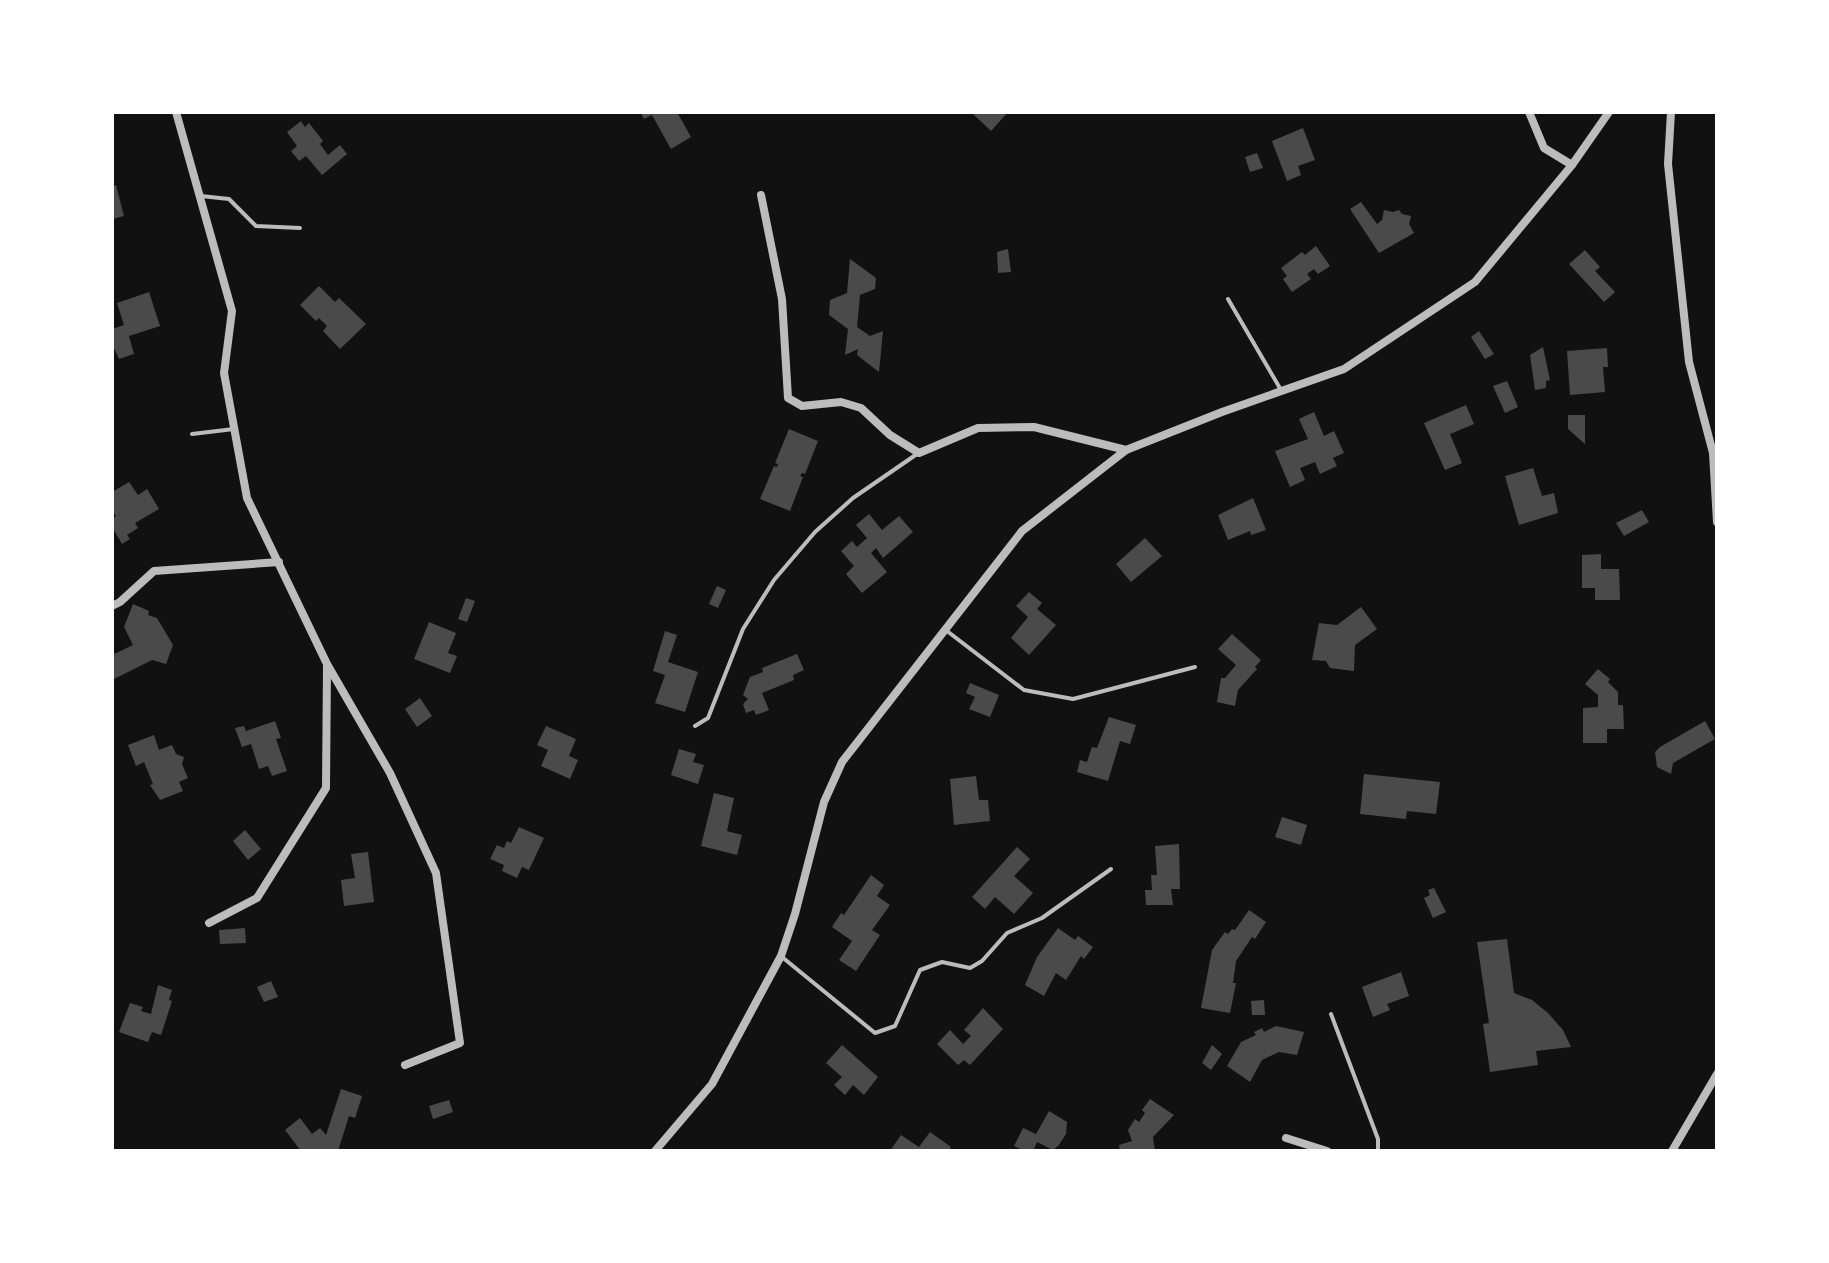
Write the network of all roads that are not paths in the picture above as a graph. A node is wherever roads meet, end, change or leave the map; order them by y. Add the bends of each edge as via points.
1 (176, 112) edge
2 (1529, 112) edge
3 (1609, 112) edge
4 (1671, 112) edge
5 (1572, 165) junction
6 (761, 195) dead end
7 (201, 196) junction
8 (300, 228) dead end
9 (1228, 299) dead end
10 (1282, 392) junction
11 (234, 429) junction
12 (192, 434) dead end
13 (1126, 450) junction
14 (919, 453) junction
15 (1717, 522) edge
16 (279, 562) junction
17 (112, 606) edge
18 (945, 629) junction
19 (327, 664) junction
20 (1195, 667) dead end
21 (695, 726) dead end
22 (1111, 869) dead end
23 (209, 923) dead end
24 (781, 956) junction
25 (1331, 1014) dead end
26 (405, 1065) dead end
27 (1717, 1074) edge
28 (1286, 1138) dead end
29 (655, 1151) edge
30 (1327, 1151) edge
31 (1378, 1151) edge
32 (1672, 1151) edge

1 - 7 street
2 - 5 street via 1544,148
3 - 5 street
4 - 15 street via 1668,164 1689,362 1713,453
5 - 10 street via 1475,282 1344,369
6 - 14 street via 782,299 788,398 802,406 841,402 861,408
7 - 8 lane via 229,199 256,226
7 - 11 street via 232,311 224,373
9 - 10 lane
10 - 13 street
11 - 12 lane
11 - 16 street via 247,498
13 - 14 street via 1034,427 978,428
13 - 18 street via 1022,531
14 - 21 lane via 853,498 774,580 743,629 708,718
16 - 17 street via 154,571
16 - 19 street
18 - 20 lane via 1024,690 1073,699
18 - 24 street via 842,762 824,802
19 - 23 street via 326,788 257,898
19 - 26 street via 390,773 436,873 460,1043
22 - 24 lane via 1042,918 1007,933 970,968 942,962 920,970 895,1026 875,1033
24 - 29 street via 712,1084
25 - 31 lane
27 - 32 street
28 - 30 street

